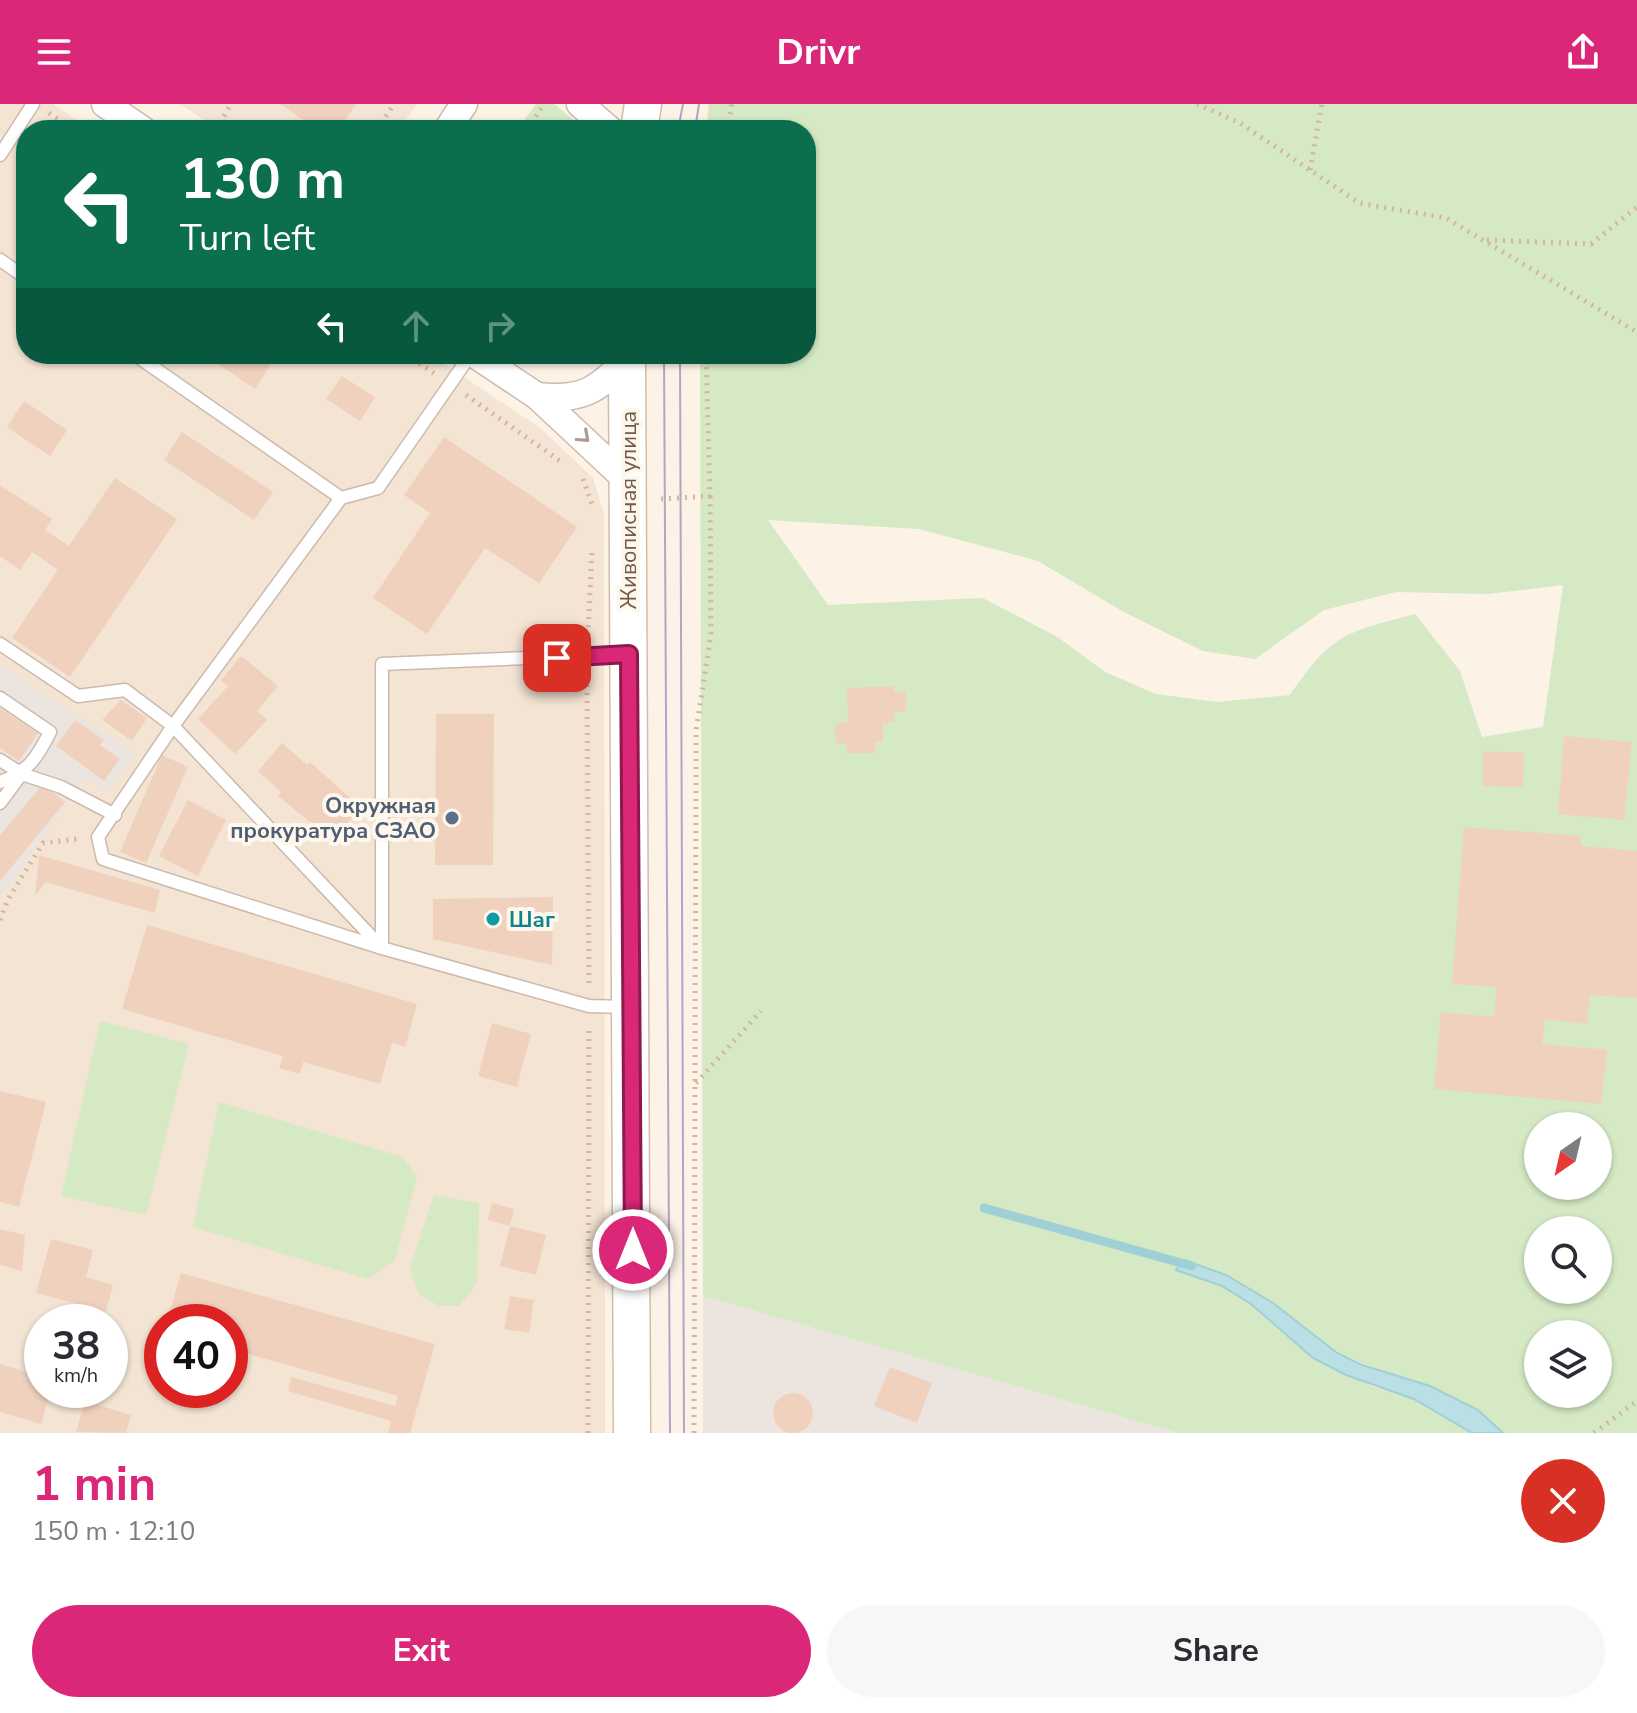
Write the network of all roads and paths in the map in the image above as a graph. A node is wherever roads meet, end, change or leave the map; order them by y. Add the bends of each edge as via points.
1 (34, 104) edge
2 (105, 104) edge
3 (580, 104) edge
4 (1197, 104) edge
5 (1322, 104) edge
6 (59, 120) edge
7 (128, 120) edge
8 (598, 120) edge
9 (16, 131) edge
10 (0, 155) edge
11 (1310, 170) junction
12 (1637, 207) edge
13 (1484, 240) junction
14 (1637, 332) edge
15 (148, 364) edge
16 (421, 364) edge
17 (465, 364) edge
18 (487, 364) edge
19 (619, 364) edge
20 (627, 364) edge
21 (706, 364) edge
22 (451, 385) junction
23 (537, 396) junction
24 (628, 492) junction
25 (710, 496) junction
26 (341, 498) junction
27 (593, 523) dead end
28 (592, 538) dead end
29 (0, 644) edge
30 (629, 654) junction
31 (587, 657) junction
32 (0, 698) edge
33 (173, 726) junction
34 (0, 760) edge
35 (22, 774) junction
36 (0, 782) edge
37 (0, 803) edge
38 (115, 815) junction
39 (98, 837) junction
40 (0, 920) edge
41 (382, 948) junction
42 (589, 1006) junction
43 (633, 1007) junction
44 (761, 1011) dead end
45 (696, 1083) junction
46 (1637, 1401) edge
47 (588, 1433) edge
48 (632, 1433) edge
49 (694, 1433) edge
50 (1594, 1433) edge

1 - 6 path
2 - 7 street
3 - 8 street
4 - 11 path via 1240,123
5 - 11 path
9 - 10 lane
11 - 13 path via 1359,203 1446,218
12 - 13 path via 1591,244
13 - 14 path
15 - 26 lane
16 - 22 path
17 - 22 lane
18 - 23 street
19 - 23 street via 588,393 563,399
20 - 24 street, Живописная улица
21 - 25 path
22 - 26 lane via 378,488
22 - 27 path via 582,478 594,508
23 -> 24 street
24 - 25 path
24 - 30 street, Живописная улица
25 - 45 path via 711,634 696,731
26 - 33 lane
28 - 31 path
29 - 33 lane via 78,696 125,690
30 - 31 lane
30 - 43 street, Живописная улица
31 - 41 lane via 382,664
31 - 42 path
32 - 35 lane via 50,732
33 - 38 lane
33 - 41 lane
34 - 35 lane
35 - 36 lane
35 - 37 lane
35 - 38 lane
38 - 39 lane
39 - 40 path via 43,843
39 - 41 lane via 103,859
41 - 42 lane
42 - 43 lane
42 - 47 path
43 - 48 street, Живописная улица
44 - 45 path
45 - 49 path
46 - 50 path

